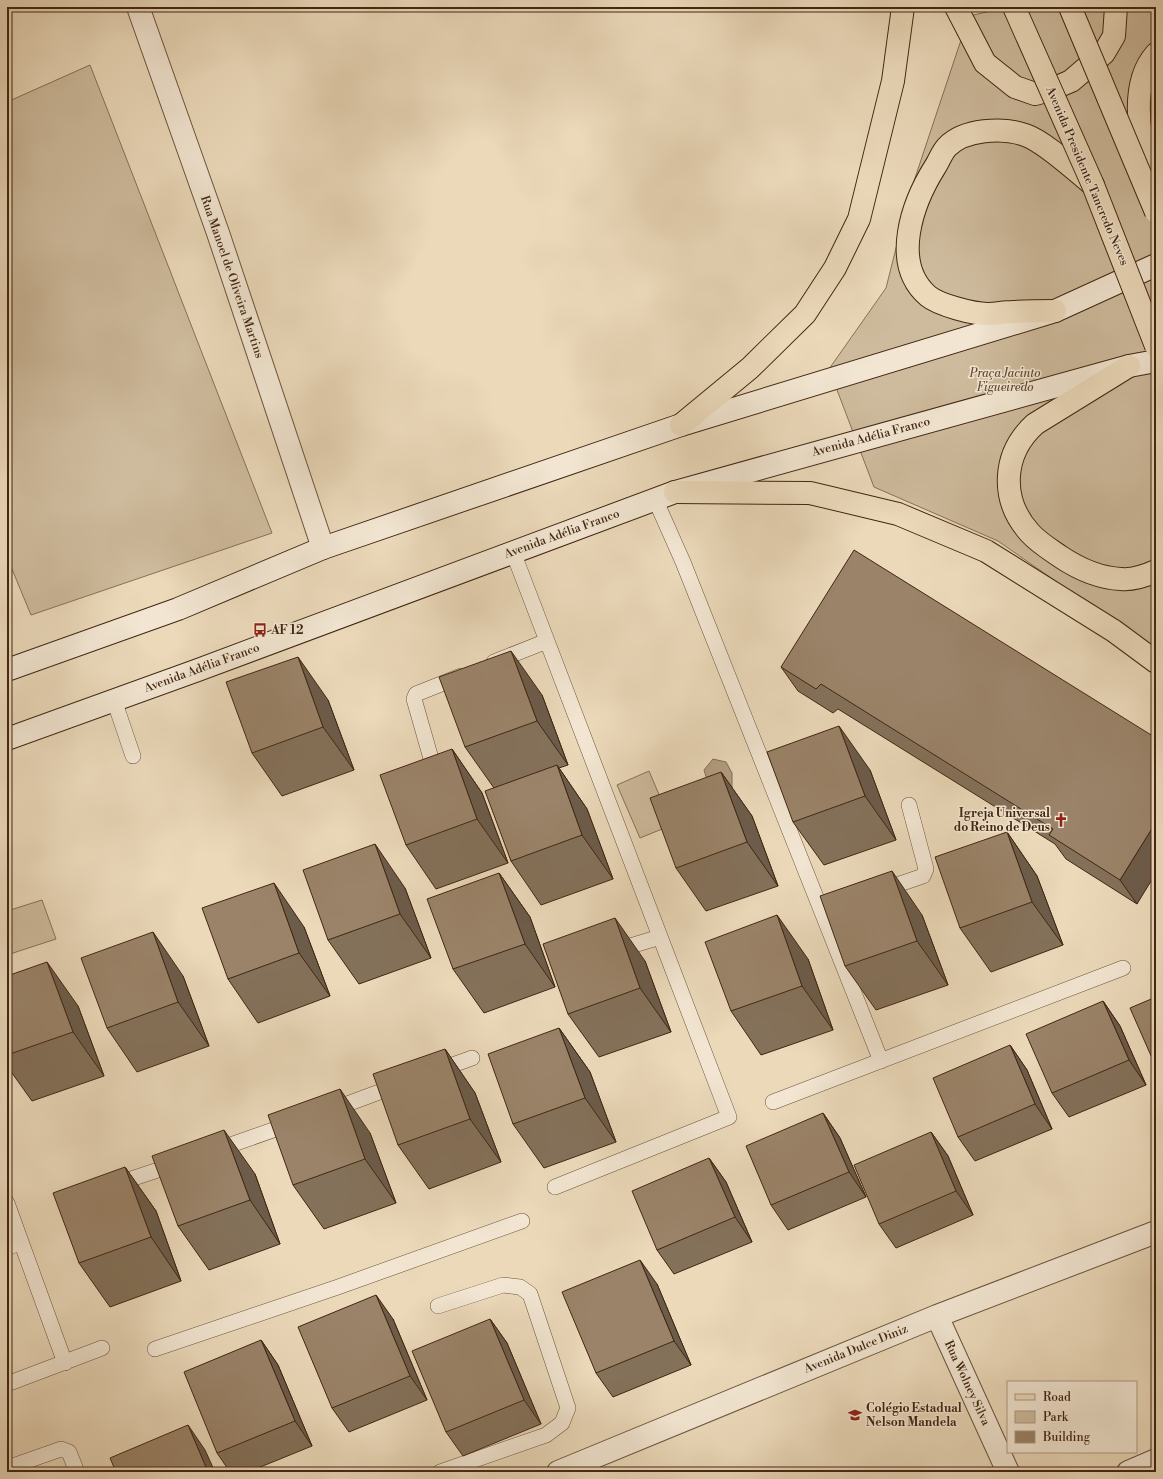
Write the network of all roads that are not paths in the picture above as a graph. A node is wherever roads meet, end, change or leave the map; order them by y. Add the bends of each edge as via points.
1 (138, 7) edge
2 (903, 7) edge
3 (956, 7) edge
4 (1014, 7) edge
5 (1070, 7) edge
6 (1116, 7) edge
7 (1156, 54) edge
8 (1093, 185) junction
9 (1156, 187) edge
10 (1156, 212) edge
11 (1156, 265) edge
12 (1054, 311) junction
13 (1156, 346) edge
14 (1156, 361) edge
15 (1129, 366) junction
16 (681, 425) junction
17 (675, 492) junction
18 (655, 499) junction
19 (323, 548) junction
20 (513, 552) junction
21 (1156, 571) edge
22 (547, 641) junction
23 (1156, 662) edge
24 (7, 670) edge
25 (114, 700) junction
26 (7, 739) edge
27 (133, 756) dead end
28 (434, 769) edge
29 (909, 805) dead end
30 (872, 894) edge
31 (836, 907) edge
32 (821, 912) junction
33 (660, 937) junction
34 (602, 956) edge
35 (1123, 968) dead end
36 (472, 1058) dead end
37 (881, 1061) junction
38 (773, 1102) dead end
39 (203, 1155) edge
40 (188, 1160) edge
41 (555, 1187) dead end
42 (99, 1190) edge
43 (7, 1203) edge
44 (522, 1221) dead end
45 (1156, 1232) edge
46 (21, 1242) junction
47 (7, 1248) edge
48 (438, 1306) dead end
49 (936, 1316) junction
50 (102, 1348) dead end
51 (155, 1349) dead end
52 (64, 1363) junction
53 (7, 1384) edge
54 (1156, 1460) edge
55 (7, 1468) edge
56 (77, 1472) edge
57 (440, 1472) edge
58 (558, 1472) edge
59 (1008, 1472) edge
60 (1128, 1472) edge

1 - 19 main road, Rua Manoel de Oliveira Martins via 218,233
2 - 16 main road via 893,81 859,219 835,268 805,314 750,368
3 - 6 main road via 985,63 1015,87 1035,94 1071,81 1104,53 1114,36
4 - 8 main road, Avenida Presidente Tancredo Neves, bridge
5 - 10 main road, bridge
7 - 9 main road via 1145,69 1139,103 1141,138
8 - 12 main road via 1046,147 1025,135 983,131 965,135 947,146 917,201 912,218 908,253 911,271 917,284 928,296 958,309 987,314
8 - 13 main road, Avenida Presidente Tancredo Neves, bridge
11 - 12 main road
12 - 16 main road
14 - 15 main road, Avenida Adélia Franco
15 - 17 main road, Avenida Adélia Franco
15 - 21 main road via 1035,424 1024,434 1010,466 1008,483 1016,512 1030,533 1071,564 1096,575 1121,579 1143,577
16 - 19 main road
17 - 18 main road, Avenida Adélia Franco
17 - 23 main road via 810,493 898,514 986,551 1114,632
18 - 20 main road, Avenida Adélia Franco
18 - 32 lane via 683,562
19 - 24 main road via 178,609
20 - 22 lane
20 - 25 main road, Avenida Adélia Franco
22 - 28 lane via 416,694 414,699
22 - 33 lane
25 - 26 main road, Avenida Adélia Franco
25 - 27 lane
29 - 30 lane via 926,869 923,876
31 - 32 lane
32 - 37 lane
33 - 34 lane
33 - 41 lane via 729,1117
35 - 37 lane
36 - 39 lane
37 - 38 lane
40 - 42 lane
43 - 46 lane
44 - 51 lane
45 - 49 main road, Avenida Dulce Diniz
46 - 47 lane
46 - 52 lane
48 - 57 lane via 503,1285 520,1287 530,1294 568,1408 562,1423 546,1435
49 - 58 main road, Avenida Dulce Diniz
49 - 59 main road, Rua Wolney Silva
50 - 52 lane
52 - 53 lane
54 - 60 main road
55 - 56 lane via 61,1449 69,1452

